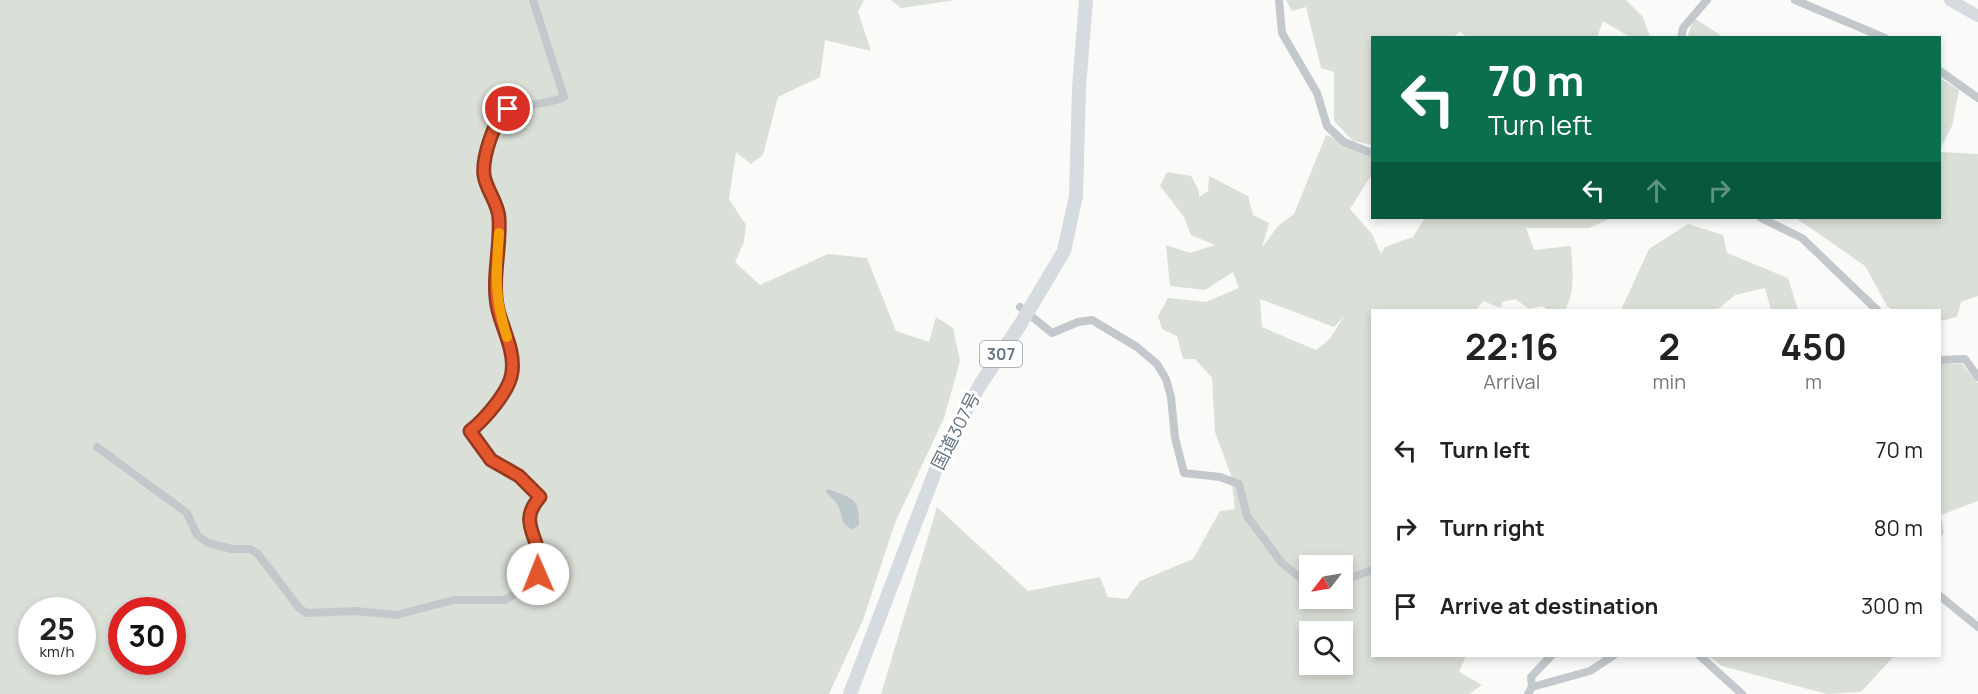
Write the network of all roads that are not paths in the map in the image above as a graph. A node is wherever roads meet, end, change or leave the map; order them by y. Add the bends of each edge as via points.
1 (533, 0) edge
2 (1086, 0) edge
3 (1279, 0) edge
4 (1707, 0) edge
5 (1795, 0) edge
6 (1950, 0) edge
7 (1978, 16) edge
8 (1681, 36) edge
9 (1880, 36) edge
10 (1941, 72) edge
11 (1978, 98) edge
12 (1371, 153) edge
13 (1763, 219) edge
14 (1876, 309) edge
15 (1023, 310) junction
16 (1941, 360) edge
17 (1978, 377) edge
18 (97, 447) dead end
19 (1371, 570) edge
20 (1299, 577) edge
21 (1353, 577) edge
22 (1941, 597) edge
23 (1978, 627) edge
24 (1550, 657) edge
25 (1611, 657) edge
26 (1701, 657) edge
27 (1530, 691) edge
28 (850, 694) edge
29 (1742, 694) edge

1 - 18 street via 564,97 551,104 508,109 499,115 492,130 484,177 498,207 495,285 513,371 485,418 470,431 491,460 519,476 540,497 529,509 528,518 541,562 533,583 505,600 454,600 396,615 356,611 308,613 300,609 258,554 250,549 208,543 197,535 187,513
2 - 15 highway, 国道307号 / 307 via 1076,196 1064,250
3 - 12 street via 1282,33 1317,93 1327,126 1344,142
4 - 8 street via 1683,28
5 - 9 street
6 - 7 main road
10 - 11 street
13 - 14 street via 1802,238
15 - 20 street via 1052,333 1078,322 1098,322 1150,357 1166,379 1174,438 1184,473 1221,477 1239,484 1247,516 1281,562
15 - 28 highway, 国道307号 / 307 via 941,456
16 - 17 street via 1965,359
19 - 21 street
22 - 23 street
24 - 27 street via 1531,677
25 - 27 street via 1590,671
26 - 29 street

